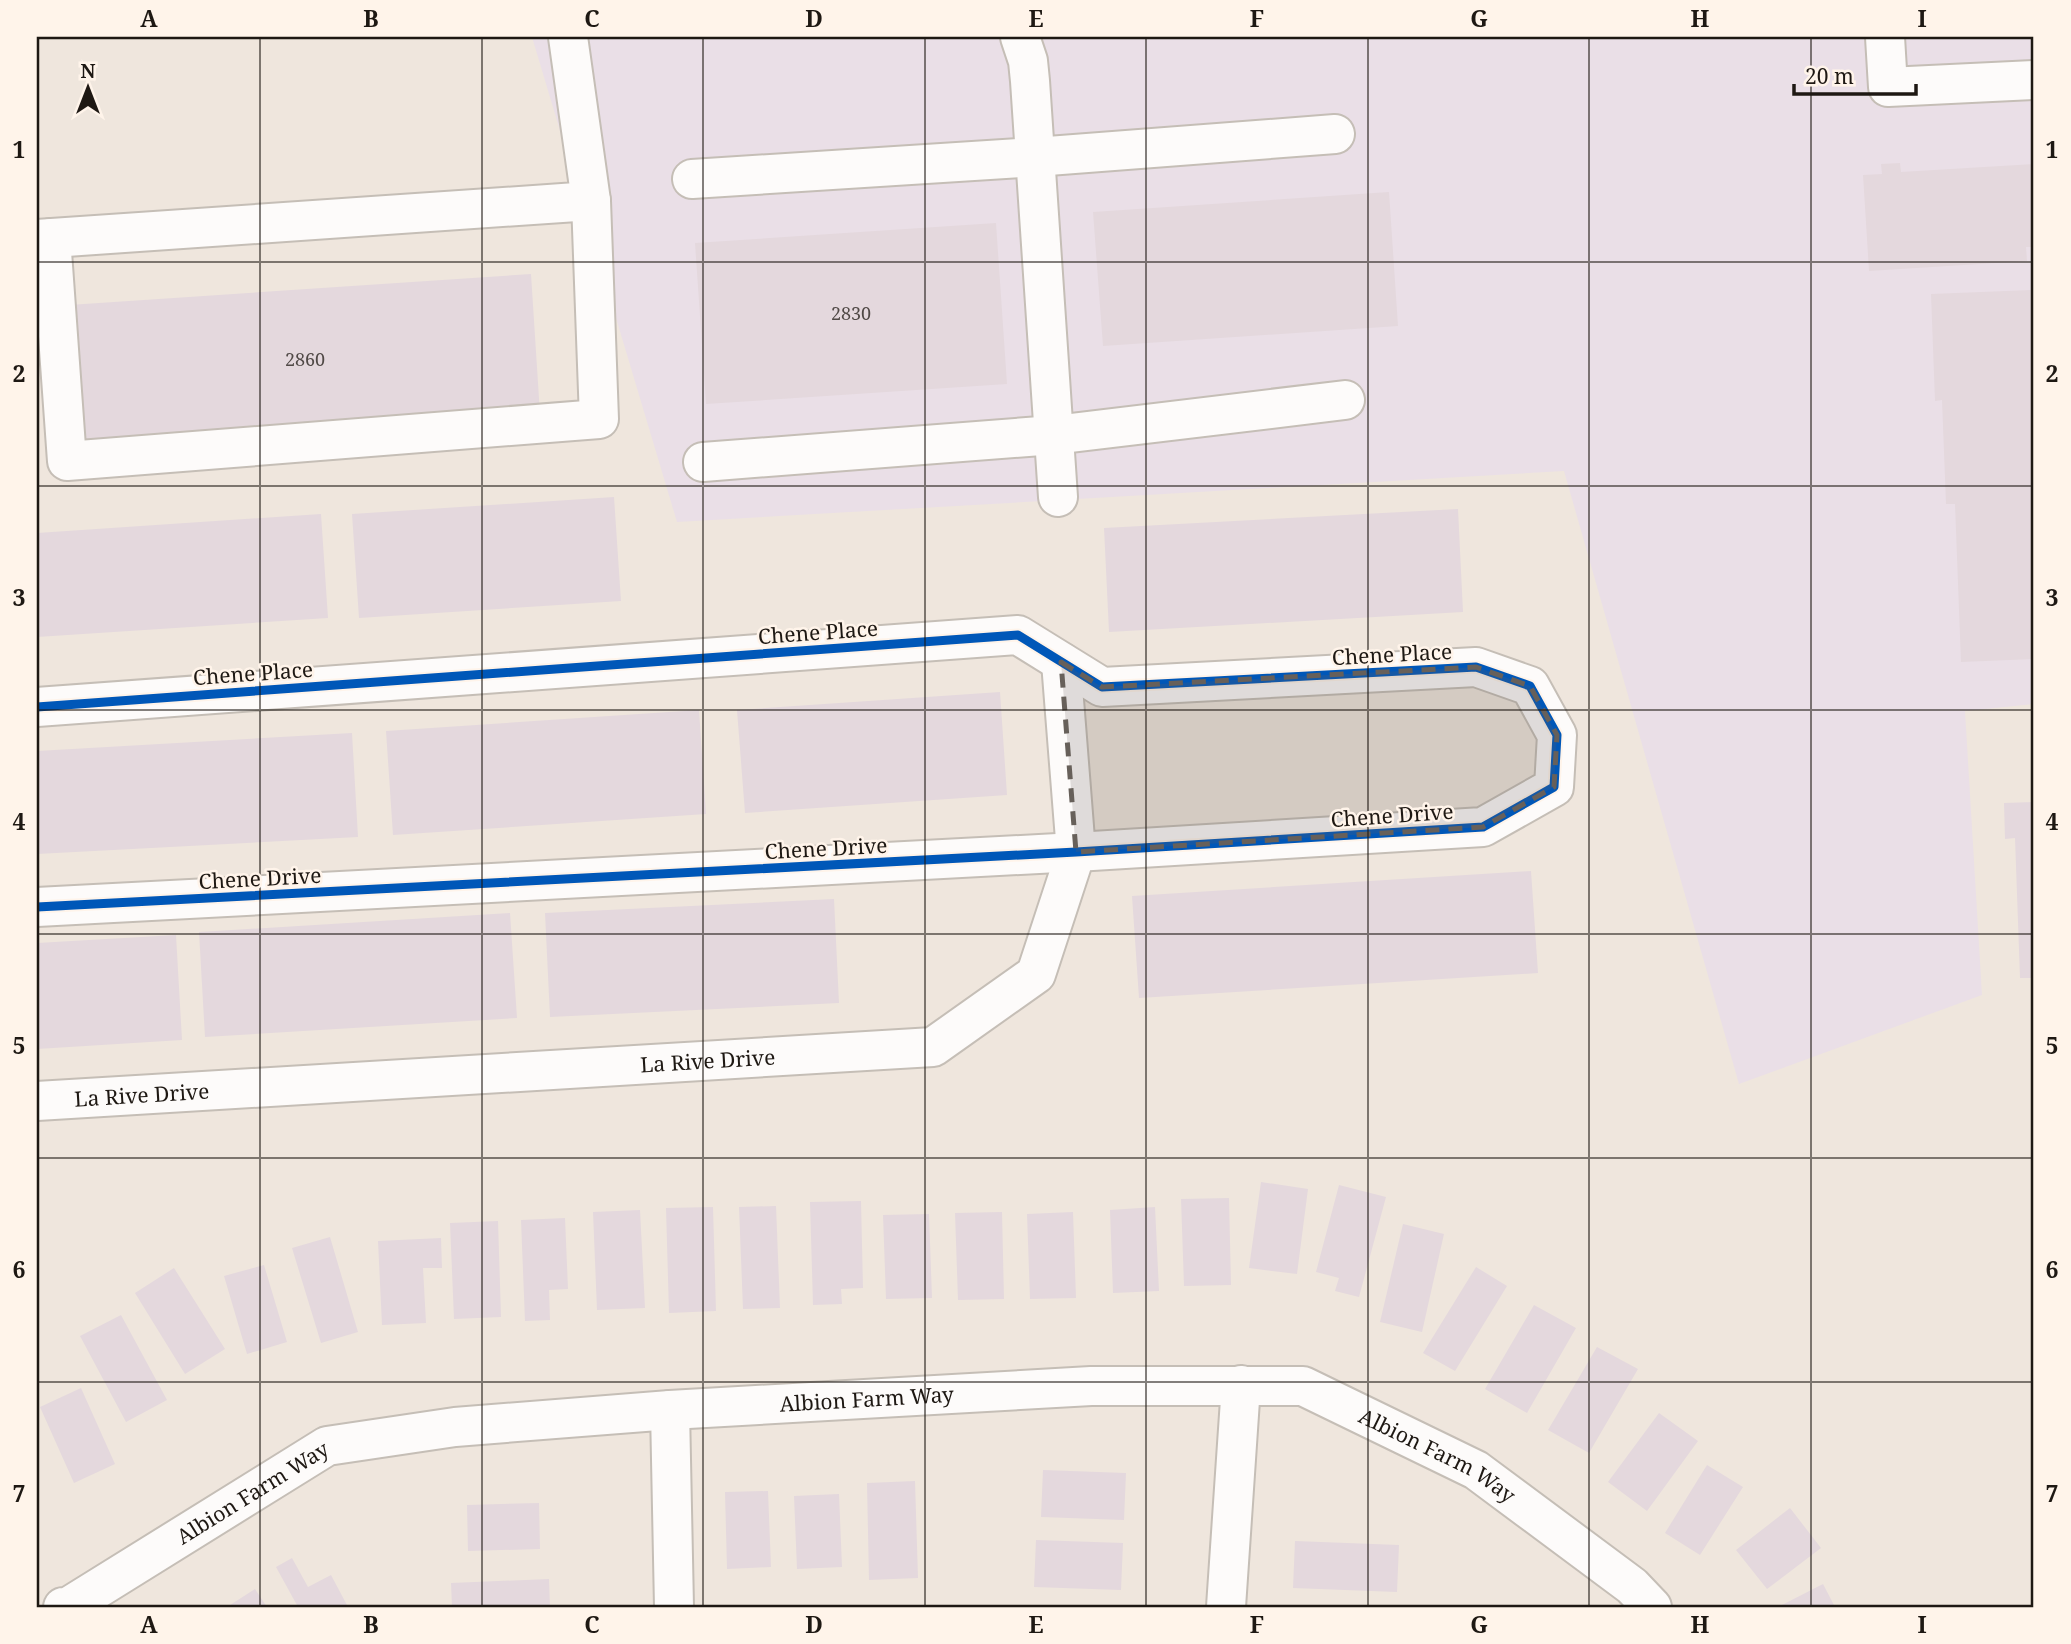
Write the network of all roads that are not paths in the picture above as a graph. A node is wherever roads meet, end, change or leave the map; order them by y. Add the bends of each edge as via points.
1 (568, 37) edge
2 (1885, 37) edge
3 (1028, 45) edge
4 (2034, 80) edge
5 (1335, 134) dead end
6 (1035, 157) junction
7 (692, 179) dead end
8 (591, 201) junction
9 (44, 238) edge
10 (1345, 400) dead end
11 (1054, 435) junction
12 (703, 462) dead end
13 (1058, 497) dead end
14 (1061, 662) junction
15 (37, 707) edge
16 (1557, 735) joint
17 (1076, 852) junction
18 (37, 907) edge
19 (37, 1101) edge
20 (1241, 1385) junction
21 (670, 1410) junction
22 (63, 1607) edge
23 (674, 1607) edge
24 (1226, 1607) edge
25 (1652, 1607) edge

1 - 8 street
2 - 4 street via 1888,87
3 - 6 street
5 - 6 street
6 - 7 street
6 - 11 street
8 - 9 street
8 - 9 street via 599,419 67,461
10 - 11 street
11 - 12 street
11 - 13 street
14 - 15 street, Chene Place via 1018,635
14 - 16 street, Chene Place via 1102,687 1476,667 1530,686
14 - 17 street, La Rive Drive
16 - 17 street, Chene Drive via 1554,787 1483,827
17 - 18 street, Chene Drive
17 - 19 street, La Rive Drive via 1036,974 933,1047
20 - 21 street, Albion Farm Way via 1078,1387
20 - 24 street
20 - 25 street, Albion Farm Way via 1303,1386 1476,1470 1632,1586
21 - 22 street, Albion Farm Way via 455,1427 327,1446
21 - 23 street

